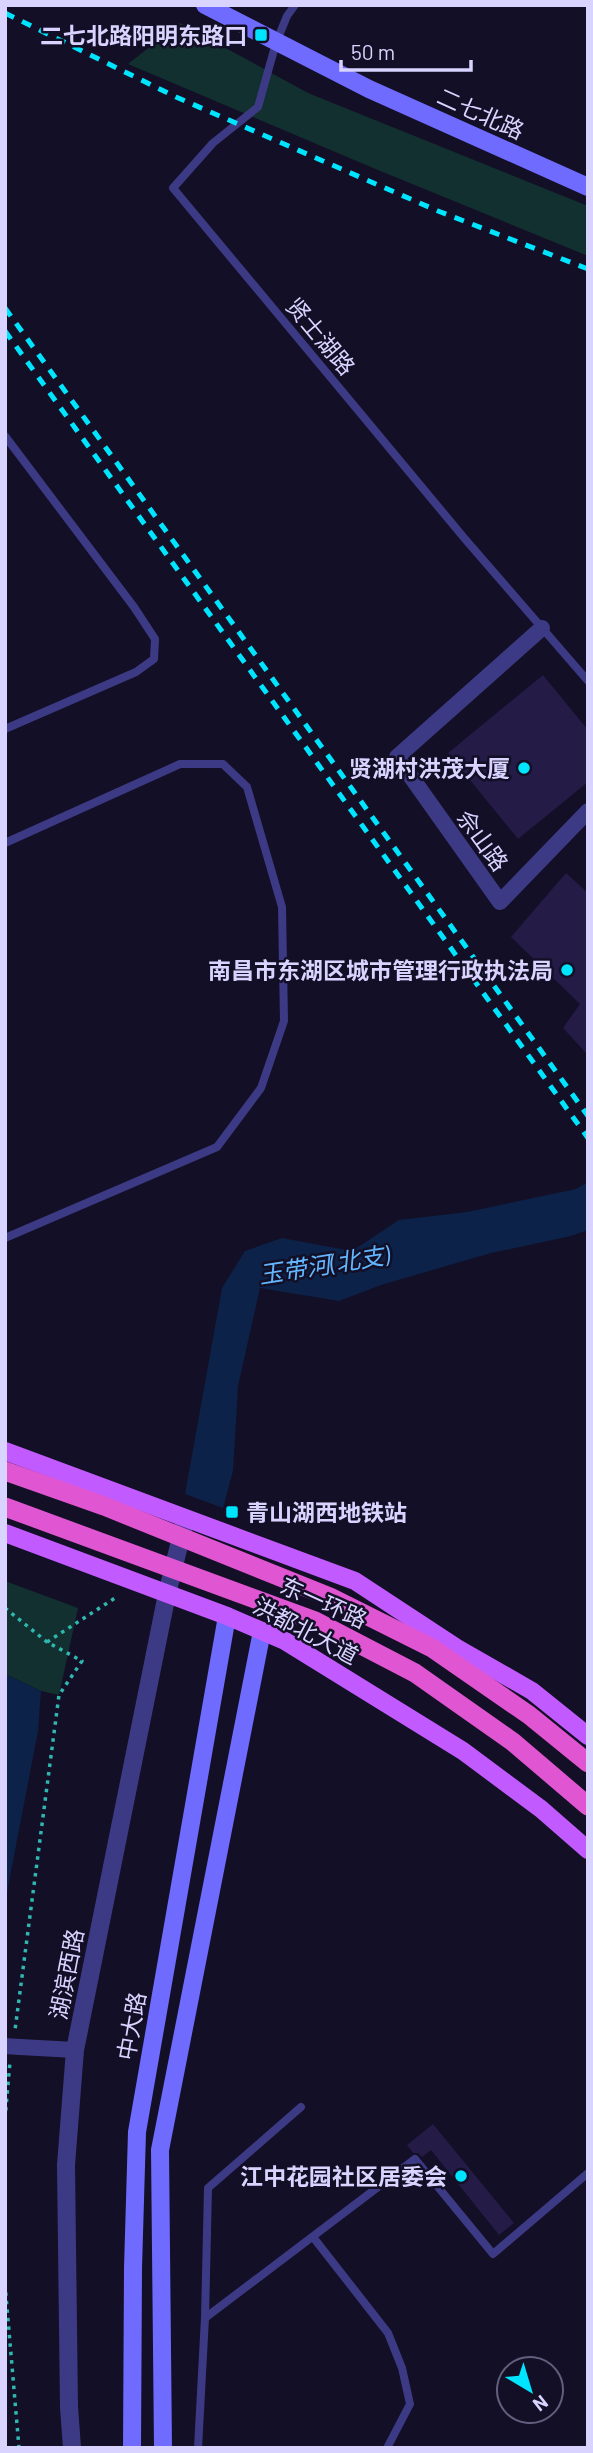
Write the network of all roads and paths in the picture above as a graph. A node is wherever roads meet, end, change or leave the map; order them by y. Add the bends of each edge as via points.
1 (205, 5) edge
2 (295, 5) edge
3 (276, 43) junction
4 (588, 187) edge
5 (5, 436) edge
6 (542, 628) junction
7 (588, 681) edge
8 (5, 729) edge
9 (588, 811) edge
10 (5, 843) edge
11 (5, 1238) edge
12 (5, 1451) edge
13 (5, 1471) edge
14 (5, 1507) edge
15 (186, 1518) junction
16 (5, 1533) edge
17 (167, 1594) junction
18 (115, 1598) dead end
19 (5, 1608) edge
20 (227, 1616) junction
21 (262, 1631) junction
22 (47, 1642) junction
23 (588, 1736) edge
24 (588, 1763) edge
25 (588, 1806) edge
26 (588, 1850) edge
27 (13, 2047) edge
28 (75, 2050) junction
29 (301, 2107) dead end
30 (5, 2119) edge
31 (588, 2173) edge
32 (313, 2237) junction
33 (5, 2284) edge
34 (205, 2318) junction
35 (19, 2448) edge
36 (72, 2448) edge
37 (132, 2448) edge
38 (163, 2448) edge
39 (198, 2448) edge
40 (387, 2448) edge

1 - 3 main road, 二七北路
2 - 3 lane, 贤士湖路
3 - 4 main road, 二七北路
3 - 6 lane, 贤士湖路 via 258,107 213,143 173,188
5 - 8 lane via 134,607 155,639 155,659 136,672
6 - 7 lane, 贤士湖路
6 - 9 street, 佘山路 via 397,757 500,902
10 - 11 lane via 180,764 223,764 247,788 282,907 284,1021 261,1088 217,1147
12 - 15 main road
13 - 24 highway, 东一环路, bridge via 341,1602 432,1648 529,1715
14 - 25 highway, 东一环路, bridge via 314,1621 359,1644 415,1673 491,1726
15 - 17 street, 湖滨西路
15 - 23 main road via 355,1581 532,1691
16 - 17 main road, 洪都北大道
17 - 20 main road, 洪都北大道
17 - 28 street, 湖滨西路
18 - 22 path
19 - 22 path
20 - 21 main road, 洪都北大道
20 - 37 main road, 中大路 via 137,2132
21 - 26 main road, 洪都北大道 via 463,1751
21 - 38 main road via 160,2150
22 - 27 path, 湖滨西路 via 82,1661 59,1695
27 - 28 street
27 - 30 path, 湖滨西路
28 - 36 street, 湖滨西路 via 66,2165
29 - 34 lane via 208,2188
31 - 32 lane via 493,2254 415,2159
32 - 34 lane
32 - 40 lane via 388,2333 401,2368 410,2404
33 - 35 path
34 - 39 lane

